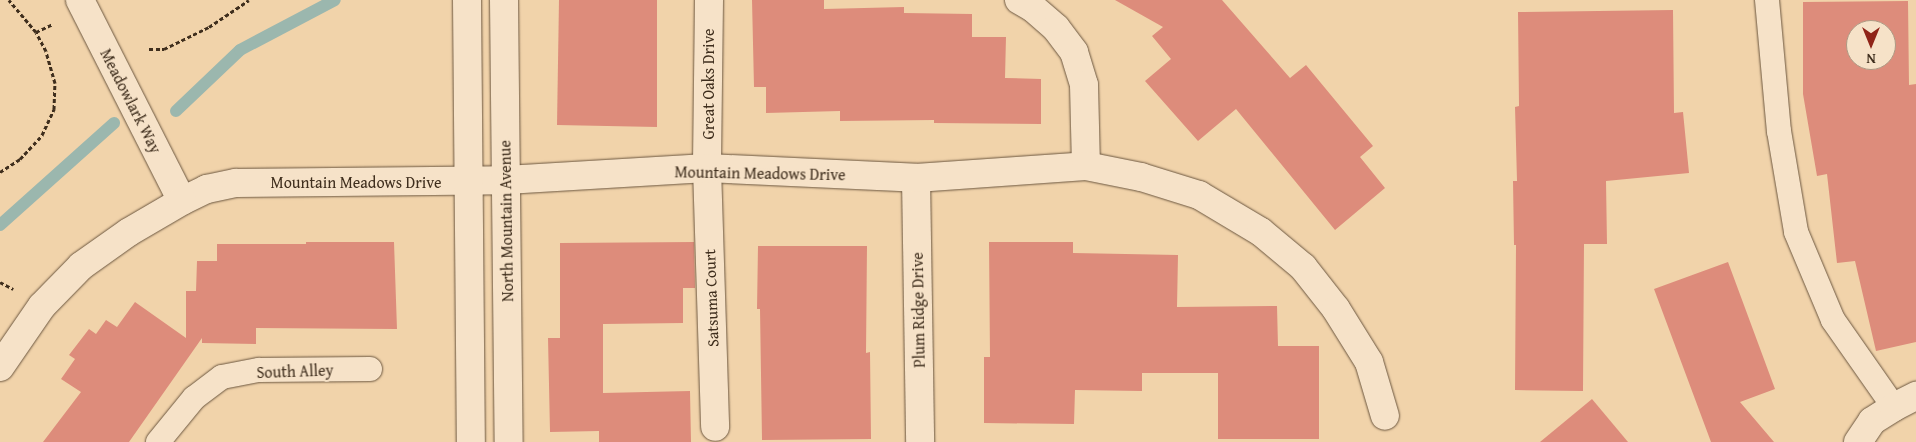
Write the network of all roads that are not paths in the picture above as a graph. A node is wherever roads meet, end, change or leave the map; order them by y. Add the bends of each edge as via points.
1 (80, 0) edge
2 (467, 0) edge
3 (504, 0) edge
4 (709, 0) edge
5 (1019, 0) edge
6 (1767, 0) edge
7 (1086, 166) junction
8 (707, 168) junction
9 (916, 178) junction
10 (506, 180) junction
11 (469, 181) junction
12 (182, 202) junction
13 (0, 367) edge
14 (370, 369) dead end
15 (1905, 401) edge
16 (1385, 416) dead end
17 (715, 427) dead end
18 (926, 441) edge
19 (158, 442) edge
20 (471, 442) edge
21 (509, 442) edge
22 (1858, 442) edge

1 - 12 street, Meadowlark Way
2 - 11 street
3 - 10 street, North Mountain Avenue
4 - 8 street, Great Oaks Drive
5 - 7 street via 1056,28 1074,52 1084,84
6 - 15 lane via 1779,131 1796,232 1833,320
7 - 9 street, Mountain Meadows Drive
7 - 16 street, Mountain Meadows Drive via 1142,177 1199,196 1261,232 1303,267 1336,309 1369,362
8 - 9 street, Mountain Meadows Drive
8 - 10 street, Mountain Meadows Drive
8 - 17 street, Satsuma Court
9 - 18 street, Plum Ridge Drive
10 - 11 street, Mountain Meadows Drive
10 - 21 street, North Mountain Avenue
11 - 12 street, Mountain Meadows Drive via 236,183 207,189
11 - 20 street
12 - 13 street, Mountain Meadows Drive via 129,232 81,266 42,306
14 - 19 lane, South Alley via 259,370 222,377 194,398
15 - 22 street via 1872,421

